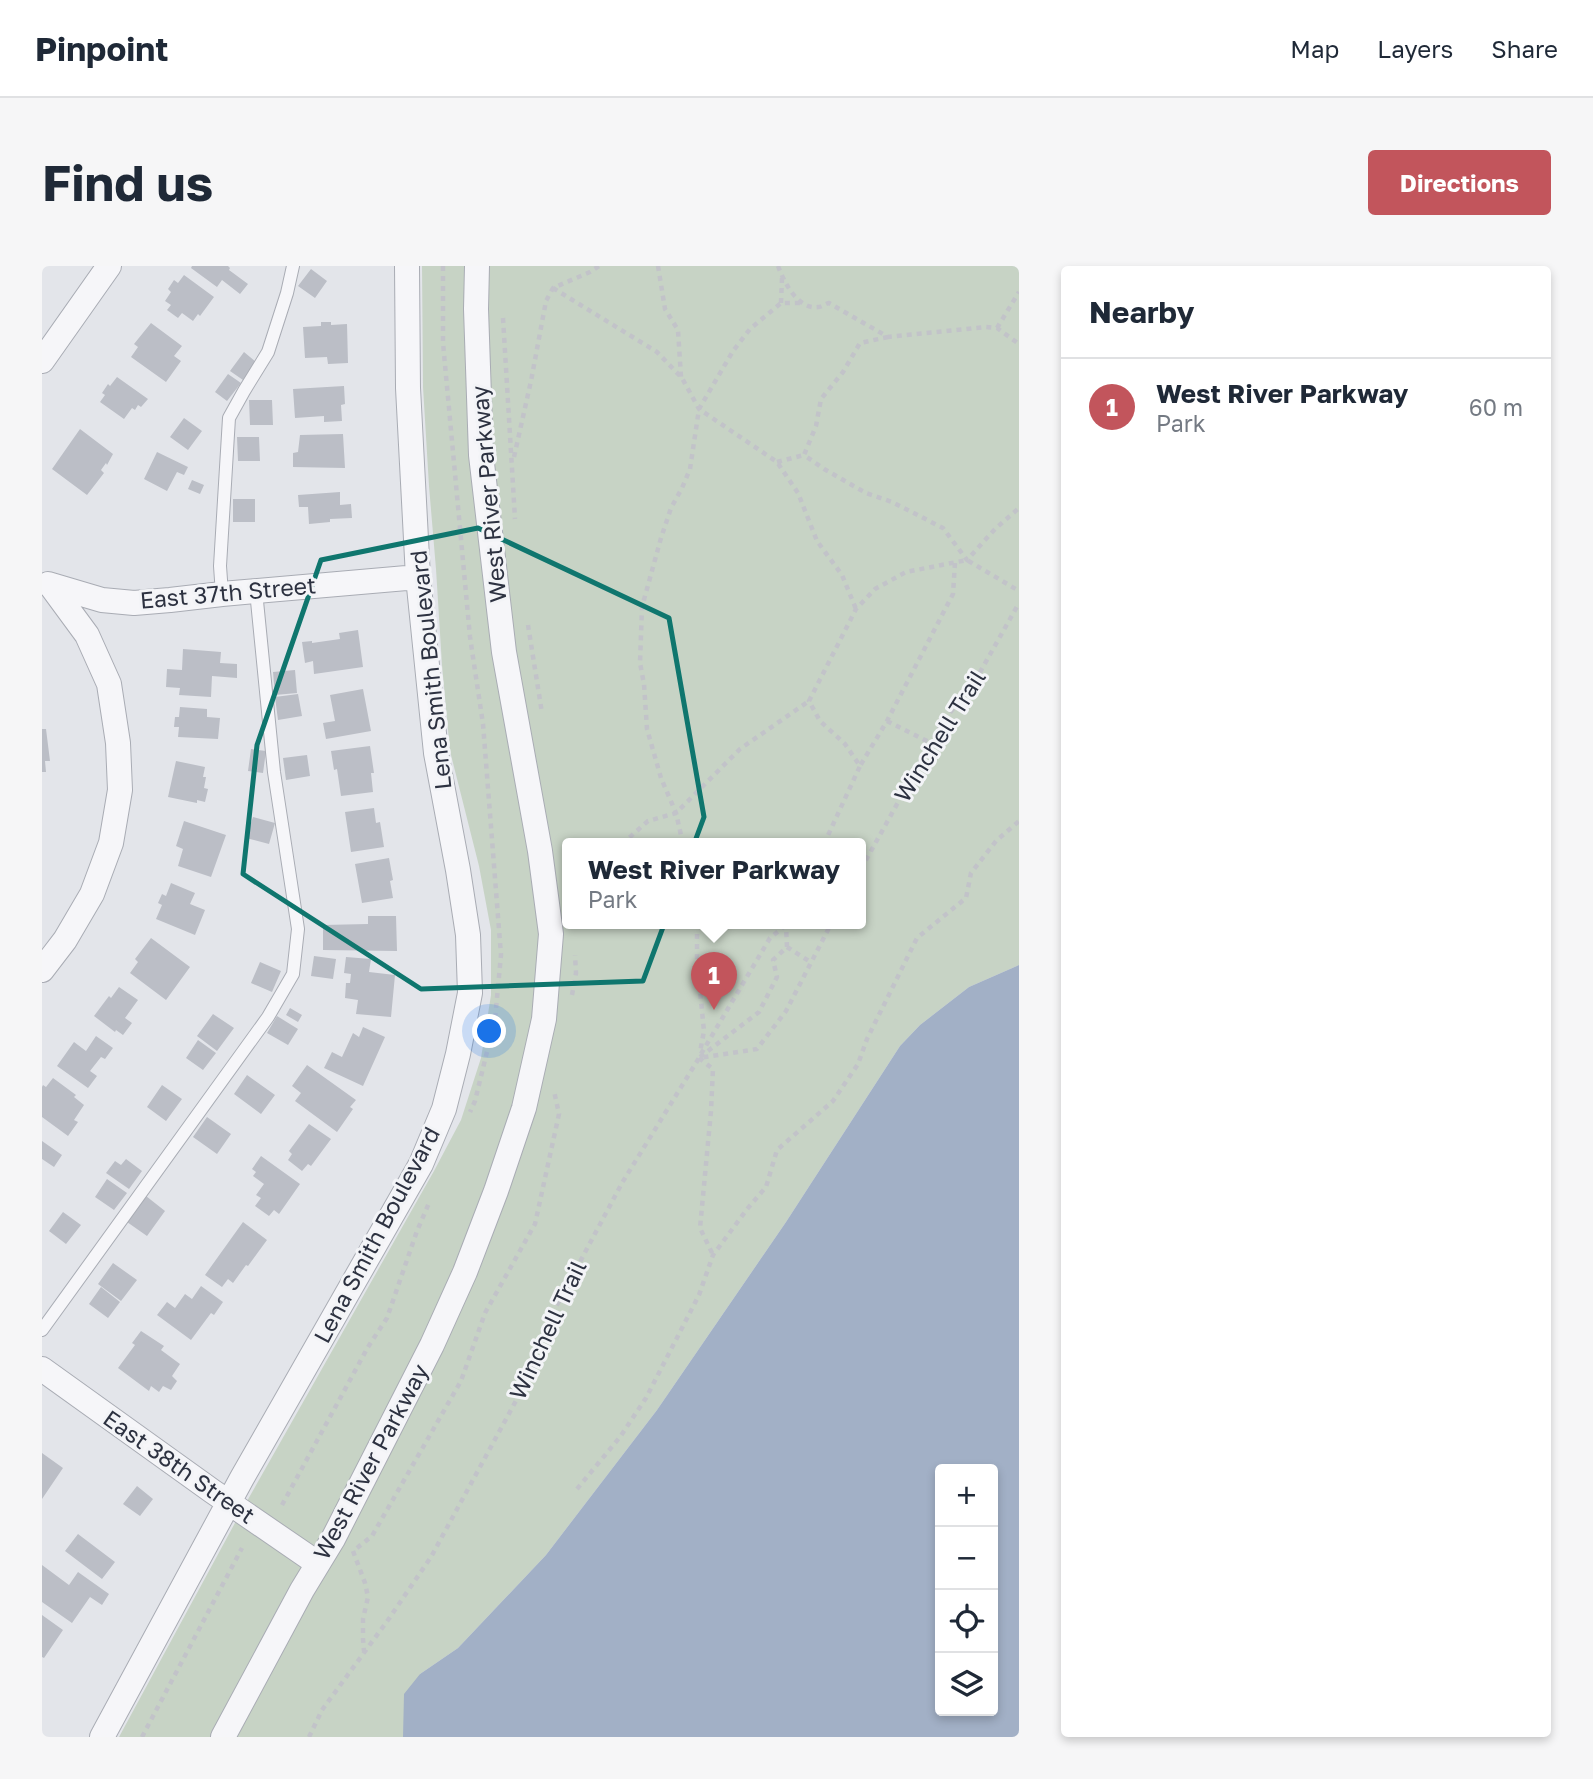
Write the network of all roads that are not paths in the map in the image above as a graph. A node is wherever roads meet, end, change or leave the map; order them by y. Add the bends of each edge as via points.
1 (109, 266) edge
2 (293, 266) edge
3 (407, 266) edge
4 (477, 266) edge
5 (42, 361) edge
6 (418, 577) junction
7 (46, 583) edge
8 (256, 591) junction
9 (222, 594) junction
10 (42, 970) edge
11 (42, 1330) edge
12 (42, 1369) edge
13 (229, 1502) junction
14 (317, 1563) junction
15 (102, 1737) edge
16 (223, 1737) edge

1 - 5 street
2 - 9 lane via 268,352 229,418
3 - 6 street, Lena Smith Boulevard
4 - 14 street, West River Parkway via 481,455 504,652 551,934 544,1019 524,1108 465,1272 426,1358
6 - 8 street, East 37th Street
6 - 13 street, Lena Smith Boulevard via 436,753 468,934 470,993 458,1054 444,1109 421,1164
7 - 9 street, East 37th Street via 102,600 134,603
7 - 10 street via 87,635 109,684 120,790 111,843 92,894
8 - 9 street, East 37th Street
8 - 11 lane via 274,772 298,929 293,974 268,1017
12 - 13 street, East 38th Street
13 - 14 street, East 38th Street
13 - 15 street, Lena Smith Boulevard
14 - 16 street, West River Parkway

